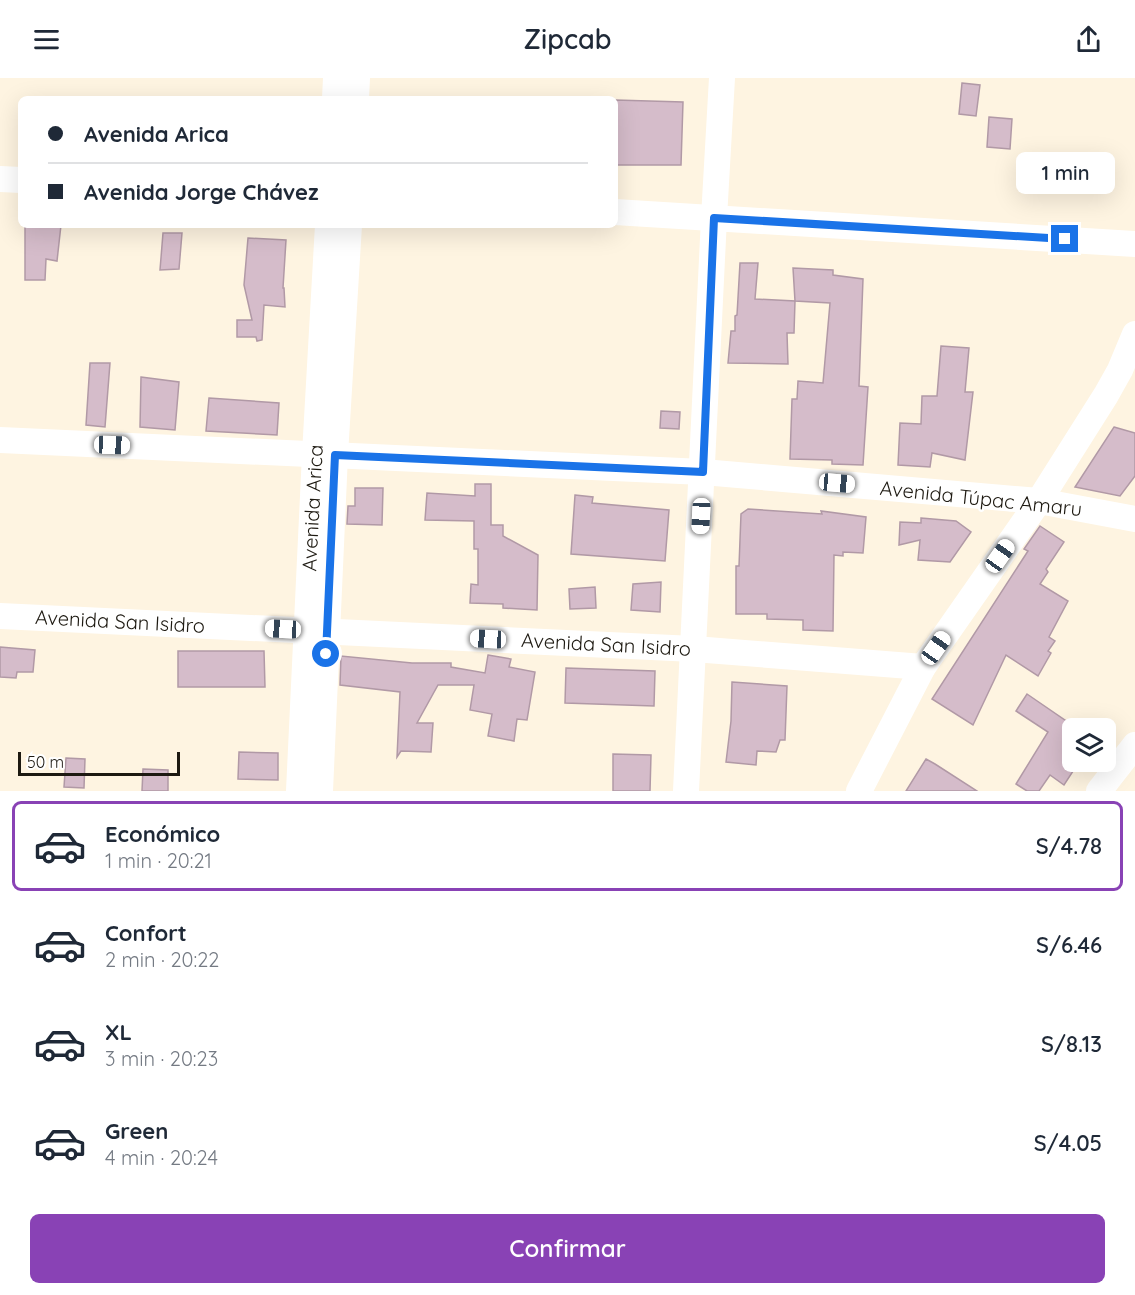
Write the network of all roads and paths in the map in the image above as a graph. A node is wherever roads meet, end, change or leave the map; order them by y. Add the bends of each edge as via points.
1 (336, 78) edge
2 (357, 78) edge
3 (722, 78) edge
4 (335, 96) edge
5 (356, 96) edge
6 (0, 179) edge
7 (18, 180) edge
8 (618, 212) edge
9 (714, 218) junction
10 (328, 228) edge
11 (349, 228) edge
12 (1135, 244) edge
13 (1135, 334) edge
14 (0, 440) edge
15 (325, 454) junction
16 (703, 472) junction
17 (1038, 501) junction
18 (1135, 519) edge
19 (0, 616) edge
20 (317, 630) junction
21 (694, 649) junction
22 (923, 667) junction
23 (1135, 745) edge
24 (299, 791) edge
25 (320, 791) edge
26 (686, 791) edge
27 (859, 791) edge
28 (1099, 791) edge

1 - 4 street
2 - 5 street
3 - 9 street
6 - 7 street
8 - 9 street
9 - 12 street
9 - 16 street
10 - 15 street, Avenida Arica
11 - 15 street, Avenida Arica
13 - 17 street via 1106,395
14 - 15 street, Avenida Túpac Amaru
15 - 16 street, Avenida Túpac Amaru
15 - 20 street, Avenida Arica
16 - 17 street, Avenida Túpac Amaru
16 - 21 street
17 - 18 street, Avenida Túpac Amaru
17 - 22 street
19 - 20 street, Avenida San Isidro
20 - 21 street, Avenida San Isidro
20 - 24 street, Avenida Arica
20 - 25 street, Avenida Arica
21 - 22 street, Avenida San Isidro
21 - 26 street
22 - 27 street
23 - 28 street

